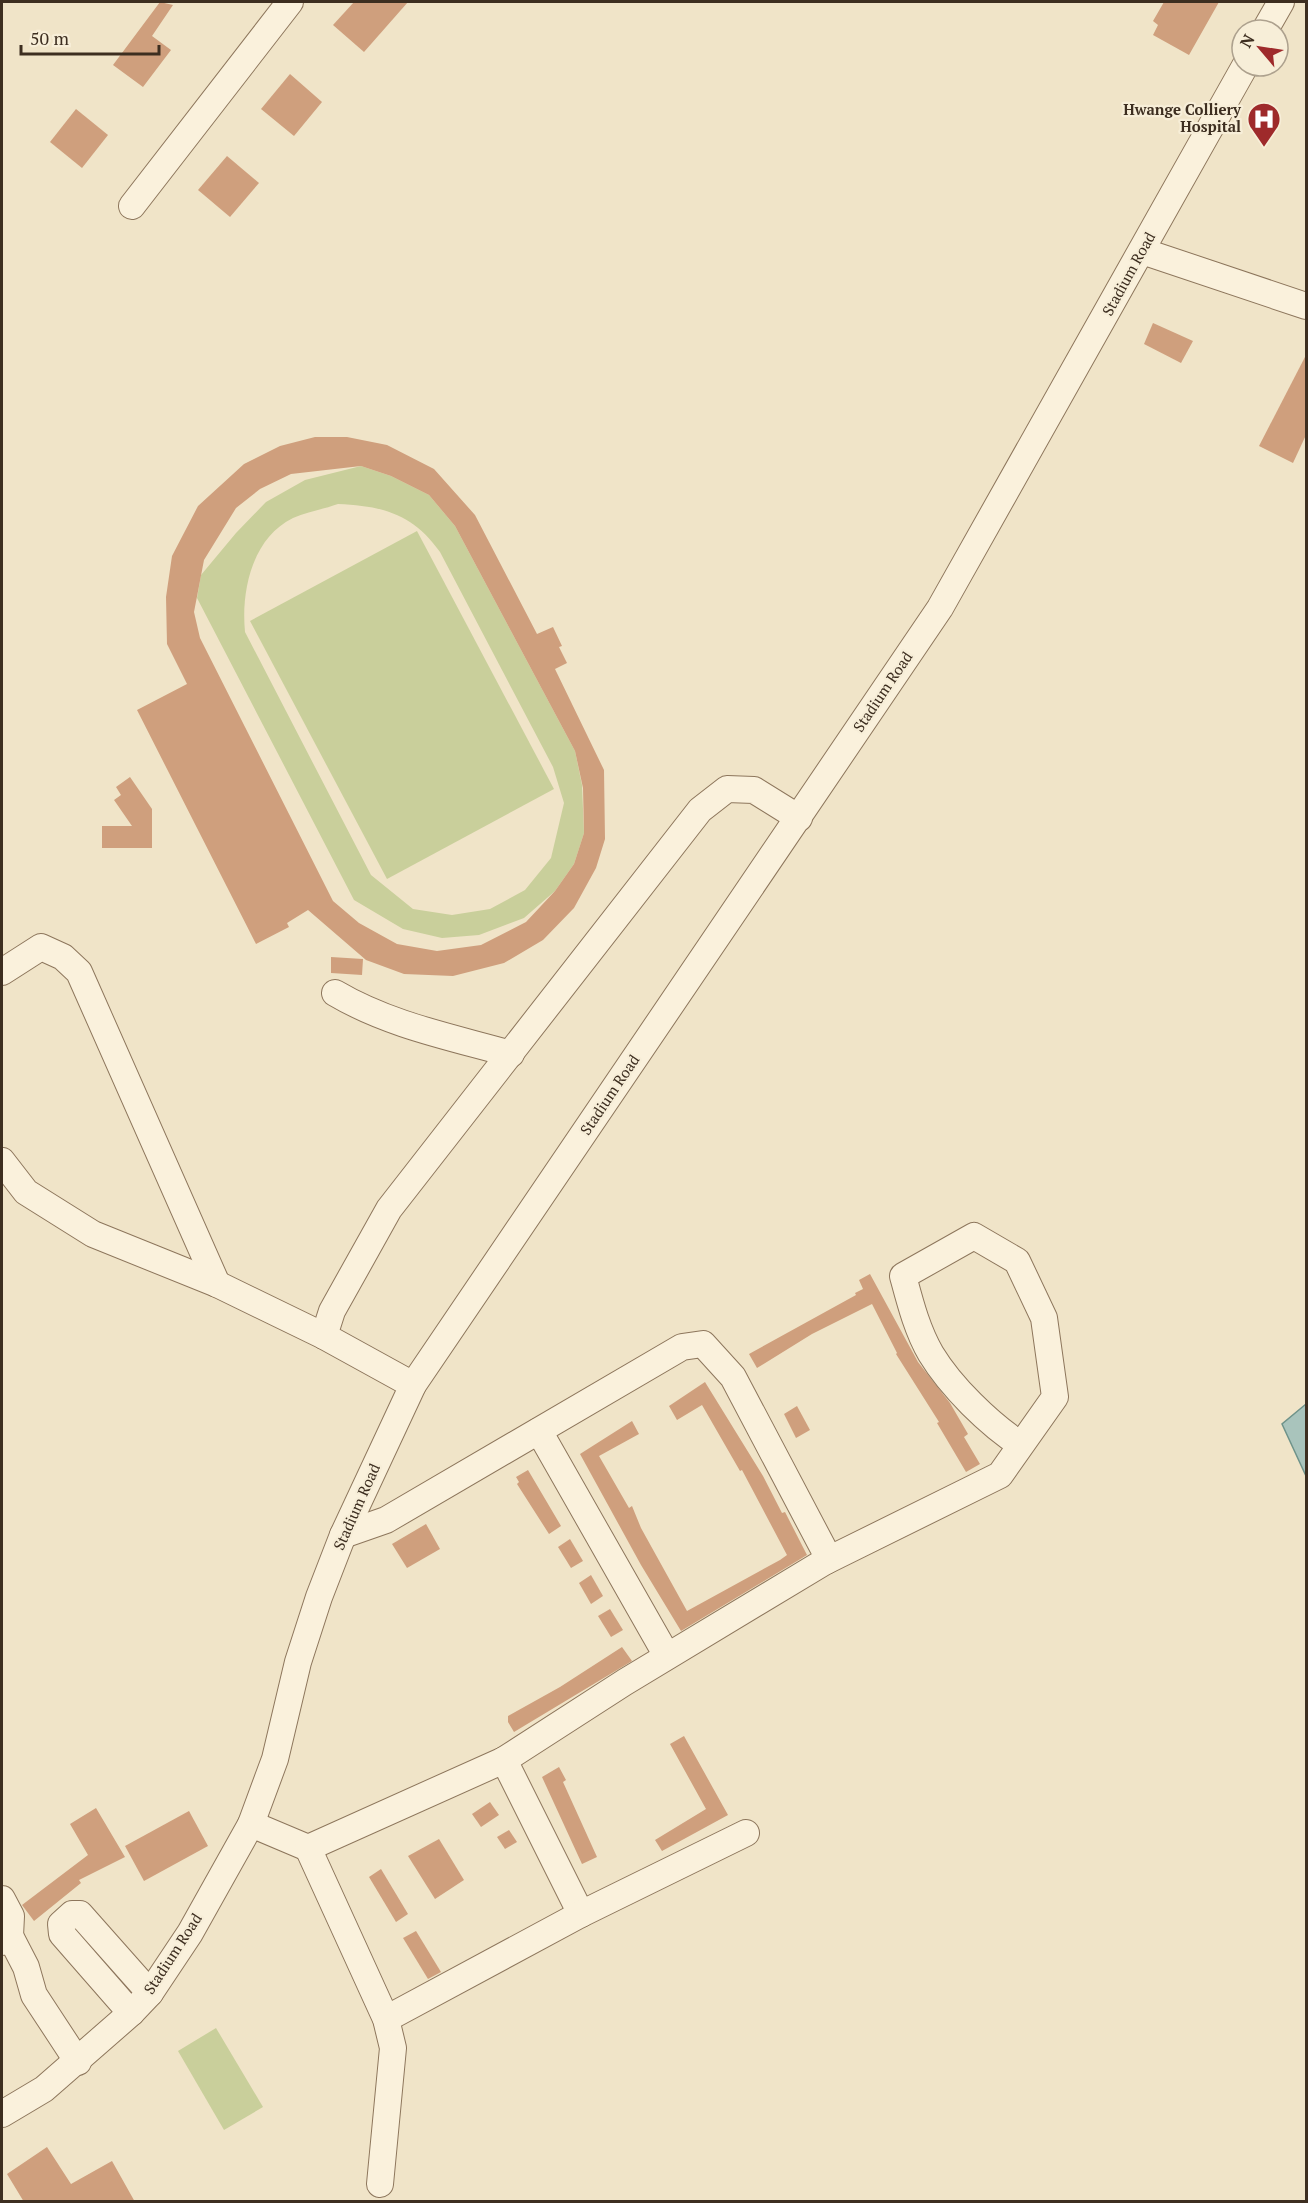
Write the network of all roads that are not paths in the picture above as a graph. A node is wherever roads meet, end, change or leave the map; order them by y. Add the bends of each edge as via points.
1 (290, 2) edge
2 (1281, 2) edge
3 (1272, 18) edge
4 (1238, 78) edge
5 (132, 206) dead end
6 (1142, 251) junction
7 (1306, 306) edge
8 (799, 818) junction
9 (2, 972) edge
10 (335, 993) dead end
11 (511, 1054) junction
12 (2, 1161) edge
13 (217, 1284) junction
14 (324, 1336) junction
15 (413, 1385) junction
16 (539, 1431) junction
17 (1021, 1445) junction
18 (343, 1534) junction
19 (826, 1561) junction
20 (667, 1656) junction
21 (504, 1760) junction
22 (251, 1824) junction
23 (746, 1833) dead end
24 (308, 1848) junction
25 (2, 1899) edge
26 (581, 1914) junction
27 (6, 1939) edge
28 (150, 1993) junction
29 (131, 2013) junction
30 (386, 2019) junction
31 (78, 2062) junction
32 (2, 2114) edge
33 (380, 2184) dead end

1 - 5 street
2 - 3 street
4 - 6 street, Stadium Road
6 - 7 street
6 - 8 street, Stadium Road via 940,608
8 - 11 street via 754,790 727,789 700,810
8 - 15 street, Stadium Road
9 - 13 street via 41,947 63,957 79,972
10 - 11 street via 360,1008 422,1030
11 - 14 street via 389,1209 332,1311
12 - 13 street via 26,1192 93,1234
13 - 14 street
14 - 15 street
15 - 18 street, Stadium Road
16 - 18 street via 386,1520
16 - 19 street via 682,1347 703,1344 733,1377
16 - 20 street
17 - 17 street via 1055,1397 1044,1318 1017,1261 974,1236 903,1276 931,1354 993,1427
17 - 19 street via 1000,1475
18 - 22 street, Stadium Road via 298,1662 275,1759
19 - 20 street
20 - 21 street
21 - 24 street
21 - 26 street
22 - 24 street
22 - 28 street, Stadium Road via 190,1932
23 - 26 street
24 - 30 street
25 - 27 street via 11,1916
26 - 30 street
27 - 31 street via 26,1967 34,1995
28 - 29 street, Stadium Road
28 - 29 street via 80,1914 72,1914 61,1924 62,1934
29 - 31 street, Stadium Road
30 - 33 street via 393,2048
31 - 32 street, Stadium Road via 44,2089

